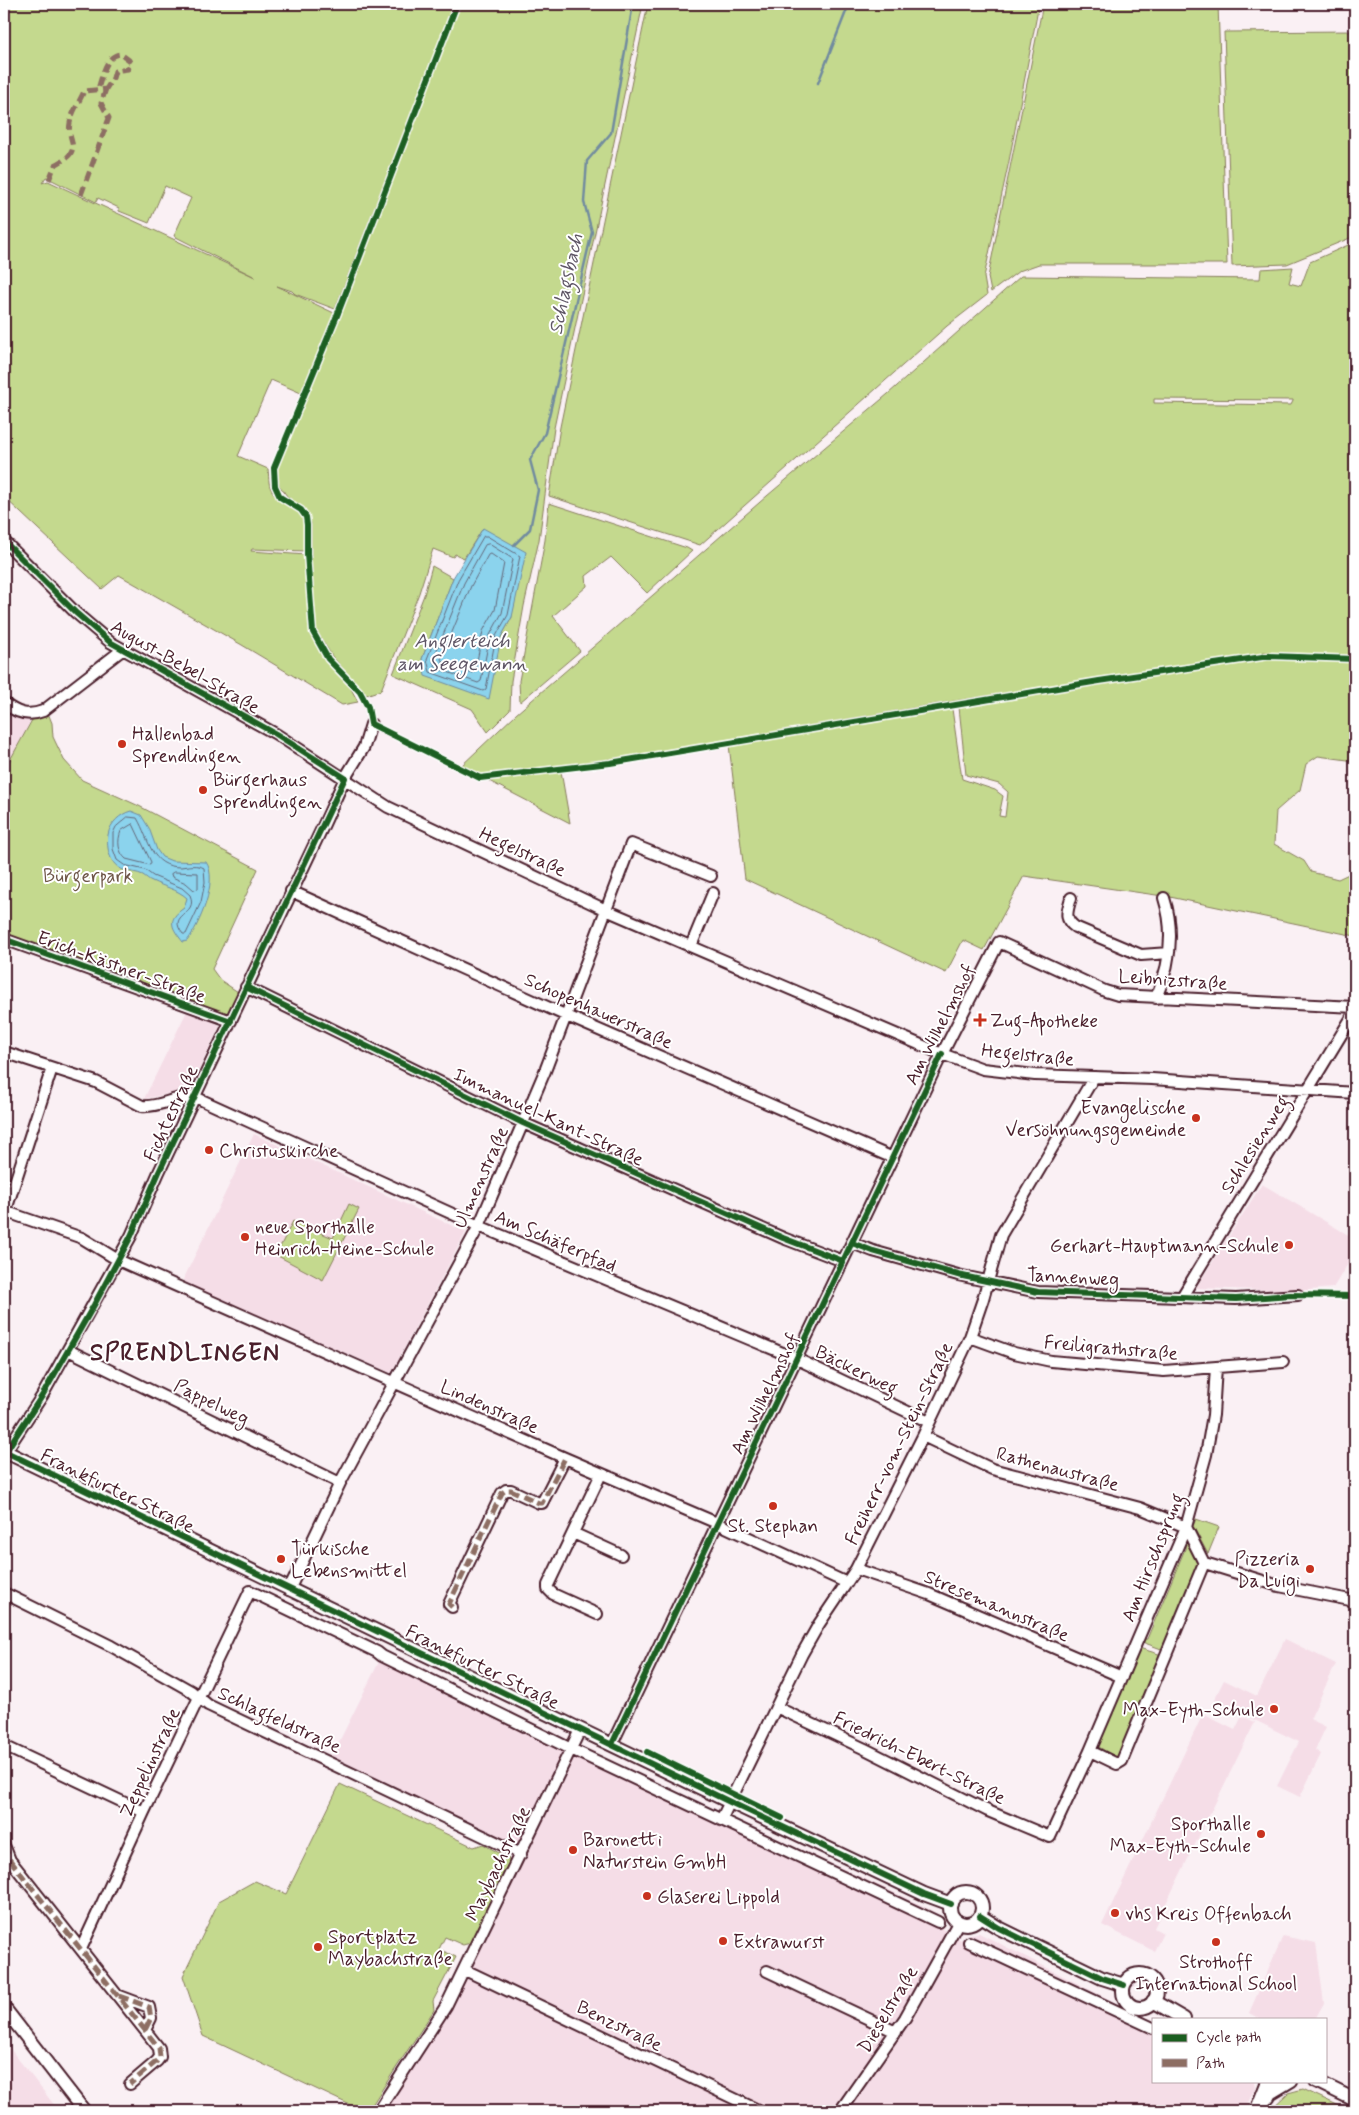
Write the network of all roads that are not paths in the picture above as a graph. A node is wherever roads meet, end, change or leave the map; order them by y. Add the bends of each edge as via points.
1 (4, 541) edge
2 (122, 650) junction
3 (4, 704) edge
4 (371, 724) dead end
5 (345, 778) junction
6 (711, 876) dead end
7 (291, 891) junction
8 (713, 892) dead end
9 (1071, 898) dead end
10 (1164, 898) dead end
11 (606, 910) junction
12 (4, 939) edge
13 (1000, 942) joint
14 (691, 946) junction
15 (1169, 953) junction
16 (246, 987) junction
17 (1156, 998) junction
18 (1355, 1007) edge
19 (1355, 1012) edge
20 (567, 1016) junction
21 (231, 1021) junction
22 (4, 1052) edge
23 (942, 1054) junction
24 (52, 1068) junction
25 (1094, 1077) junction
26 (1308, 1089) junction
27 (1355, 1093) edge
28 (195, 1097) junction
29 (524, 1122) junction
30 (893, 1158) junction
31 (4, 1213) edge
32 (479, 1226) junction
33 (852, 1243) junction
34 (118, 1260) junction
35 (843, 1261) junction
36 (989, 1282) junction
37 (1183, 1296) junction
38 (1298, 1296) dead end
39 (970, 1337) junction
40 (68, 1350) junction
41 (797, 1359) junction
42 (1282, 1362) dead end
43 (1216, 1367) junction
44 (394, 1383) junction
45 (929, 1422) junction
46 (923, 1436) junction
47 (4, 1452) edge
48 (565, 1458) junction
49 (601, 1474) junction
50 (340, 1483) junction
51 (717, 1523) junction
52 (1186, 1527) junction
53 (573, 1533) junction
54 (621, 1555) dead end
55 (1204, 1563) junction
56 (856, 1569) junction
57 (847, 1583) junction
58 (289, 1590) junction
59 (250, 1591) joint
60 (4, 1593) edge
61 (1355, 1601) edge
62 (452, 1607) dead end
63 (596, 1614) dead end
64 (1122, 1677) junction
65 (199, 1698) junction
66 (776, 1707) junction
67 (580, 1730) junction
68 (612, 1744) junction
69 (4, 1746) edge
70 (571, 1749) junction
71 (1090, 1751) junction
72 (730, 1802) junction
73 (144, 1812) junction
74 (721, 1820) junction
75 (1050, 1837) joint
76 (4, 1846) edge
77 (521, 1854) junction
78 (951, 1904) junction
79 (980, 1916) junction
80 (938, 1922) dead end
81 (958, 1922) junction
82 (969, 1942) dead end
83 (81, 1949) junction
84 (465, 1970) junction
85 (767, 1971) dead end
86 (1124, 1986) junction
87 (117, 1995) junction
88 (1154, 2001) junction
89 (4, 2008) edge
90 (1182, 2018) edge
91 (1152, 2028) edge
92 (145, 2030) junction
93 (896, 2032) junction
94 (1285, 2082) edge
95 (1318, 2082) edge
96 (130, 2084) dead end
97 (1264, 2085) edge
98 (1353, 2097) edge
99 (84, 2111) edge
100 (378, 2111) edge
101 (760, 2111) edge
102 (840, 2111) edge
103 (1256, 2111) edge

1 - 2 street, August-Bebel-Straße via 98,633
2 - 3 street via 43,711 16,712
2 - 5 street, August-Bebel-Straße via 276,734
4 - 5 street, Fichtestraße via 364,747
5 - 7 street, Fichtestraße
5 - 11 street, Hegelstraße via 388,807
6 - 11 street, Ulmenstraße via 631,844
7 - 16 street, Fichtestraße
7 - 20 street, Schopenhauerstraße
8 - 14 street
9 - 15 street via 1067,916 1074,927 1140,955
10 - 15 street via 1170,931
11 - 14 street, Hegelstraße
11 - 20 street, Ulmenstraße
12 - 21 street, Erich-Kästner-Straße
13 - 17 street, Leibnizstraße via 1113,994
13 - 23 street, Am Wilhelmshof
14 - 23 street, Hegelstraße
15 - 17 street
16 - 21 street, Fichtestraße
16 - 29 street, Immanuel-Kant-Straße
17 - 18 street, Leibnizstraße
19 - 26 street, Schlesienweg
20 - 29 street, Ulmenstraße
20 - 30 street, Schopenhauerstraße
21 - 28 street, Fichtestraße
22 - 24 street
23 - 25 street, Hegelstraße via 983,1069
23 - 30 street, Am Wilhelmshof
24 - 28 street via 96,1082 142,1106
24 - 31 street
25 - 26 street, Hegelstraße
25 - 36 street, Freiherr-vom-Stein-Straße via 1002,1235
26 - 27 street, Hegelstraße
26 - 37 street, Schlesienweg
28 - 32 street, Am Schäferpfad
28 - 34 street, Fichtestraße
29 - 32 street, Ulmenstraße
29 - 35 street, Immanuel-Kant-Straße via 783,1238
30 - 33 street, Am Wilhelmshof
31 - 34 street, Lindenstraße via 82,1238
32 - 41 street, Am Schäferpfad
32 - 44 street, Ulmenstraße
33 - 35 street, Am Wilhelmshof
33 - 36 street, Tannenweg
34 - 40 street, Fichtestraße
34 - 44 street, Lindenstraße
35 - 41 street, Am Wilhelmshof
36 - 37 street, Tannenweg via 1038,1292
36 - 39 street, Freiherr-vom-Stein-Straße
37 - 38 street, Tannenweg via 1236,1299
39 - 43 street, Freiligrathstraße via 1014,1353 1051,1361 1164,1371
39 - 45 street, Freiherr-vom-Stein-Straße
40 - 47 street, Fichtestraße
40 - 50 street, Pappelweg
41 - 45 street, Bäckerweg
41 - 51 street, Am Wilhelmshof
42 - 43 street, Freiligrathstraße
43 - 52 street, Am Hirschsprung via 1206,1455
44 - 48 street, Lindenstraße
44 - 50 street, Ulmenstraße
45 - 46 street, Freiherr-vom-Stein-Straße
46 - 52 street, Rathenaustraße via 987,1467 1140,1508
46 - 56 street, Freiherr-vom-Stein-Straße
47 - 58 street, Frankfurter Straße
48 - 49 street, Lindenstraße
48 - 62 street via 542,1503 511,1490 502,1493 449,1604
49 - 51 street, Lindenstraße
49 - 53 street
50 - 58 street, Ulmenstraße
51 - 57 street, Lindenstraße
51 - 68 street, Am Wilhelmshof
52 - 55 street
52 - 64 street, Am Hirschsprung
53 - 54 street
53 - 63 street via 548,1589
55 - 61 street via 1279,1586
55 - 71 street via 1122,1762 1117,1764
56 - 57 street, Freiherr-vom-Stein-Straße
56 - 64 street, Stresemannstraße via 930,1594
57 - 66 street, Freiherr-vom-Stein-Straße via 811,1638
58 - 67 street, Frankfurter Straße
59 - 65 street, Zeppelinstraße
59 - 70 street, Frankfurter Straße
60 - 65 street, Schlagfeldstraße via 111,1646
64 - 71 street, Am Hirschsprung
65 - 73 street, Zeppelinstraße
65 - 77 street, Schlagfeldstraße
66 - 72 street, Freiherr-vom-Stein-Straße
66 - 75 street, Friedrich-Ebert-Straße via 988,1811
67 - 68 street, Frankfurter Straße
67 - 70 street, Maybachstraße
68 - 72 street, Frankfurter Straße
69 - 73 street
70 - 74 street, Frankfurter Straße
70 - 77 street, Maybachstraße
71 - 75 street, Am Hirschsprung
72 - 74 street, Freiherr-vom-Stein-Straße
72 - 78 street, Frankfurter Straße
73 - 83 street, Zeppelinstraße
74 - 80 street, Frankfurter Straße
76 - 83 street via 10,1860
77 - 84 street, Maybachstraße
78 - 79 street via 957,1895 972,1893 980,1900
78 - 81 street via 951,1913
79 - 81 street via 969,1924
79 - 86 street via 1040,1948
81 - 93 street, Dieselstraße
82 - 91 street
83 - 87 street
84 - 100 street, Maybachstraße via 446,2006
84 - 101 street, Benzstraße
85 - 93 street
86 - 88 street via 1124,1996 1130,2004 1145,2006
86 - 88 street via 1133,1975 1148,1976 1156,1984
87 - 92 street
87 - 92 street via 149,2007 151,2018
88 - 90 street
89 - 99 street
92 - 96 street via 159,2048 160,2057
93 - 102 street, Dieselstraße
94 - 97 street
95 - 98 street
97 - 103 street

